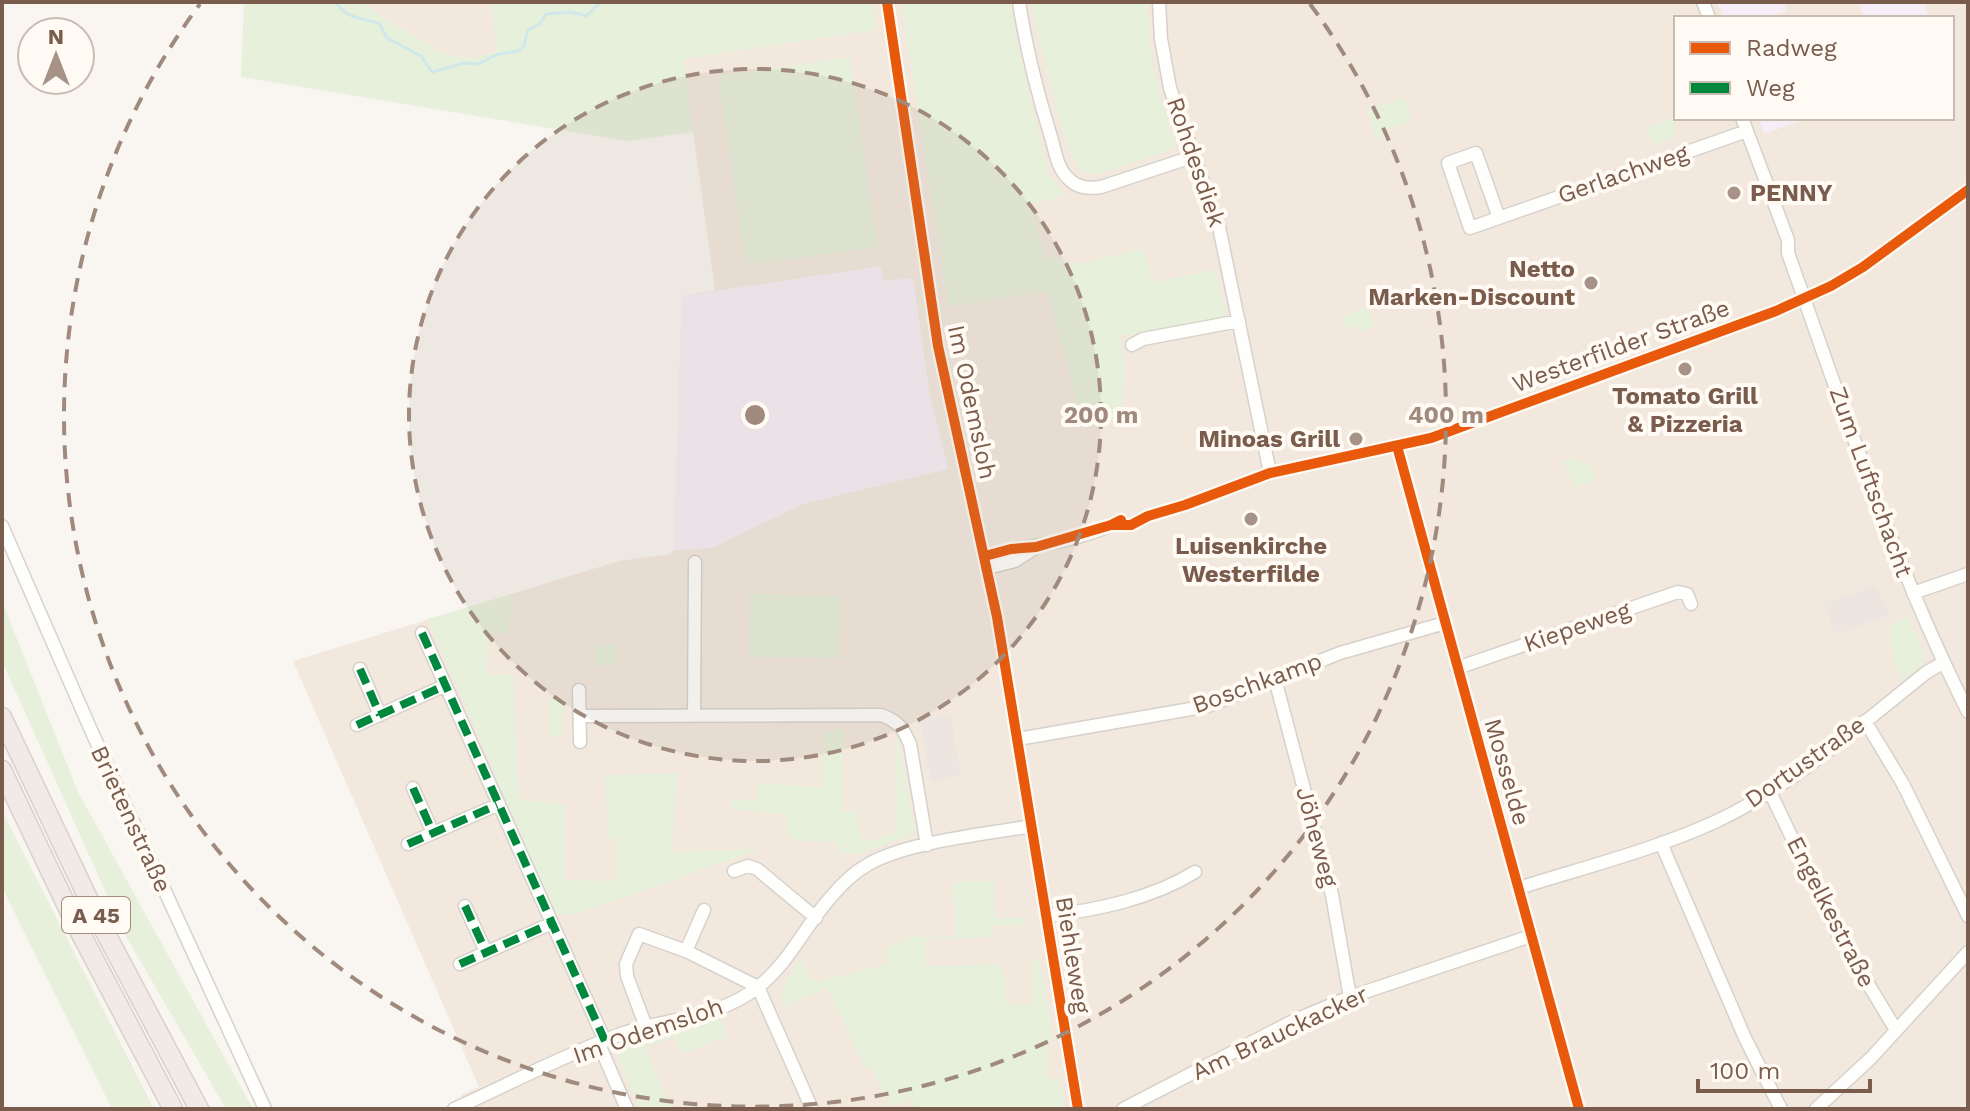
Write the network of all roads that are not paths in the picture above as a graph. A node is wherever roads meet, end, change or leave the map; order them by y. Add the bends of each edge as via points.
1 (887, 2) edge
2 (1019, 2) edge
3 (1159, 2) edge
4 (1743, 120) edge
5 (1747, 131) junction
6 (1195, 156) junction
7 (1968, 190) edge
8 (1499, 218) junction
9 (1805, 298) junction
10 (1239, 321) junction
11 (1132, 345) dead end
12 (1397, 446) junction
13 (1270, 473) junction
14 (2, 526) edge
15 (695, 562) dead end
16 (986, 562) junction
17 (1968, 574) edge
18 (1913, 593) junction
19 (1691, 604) dead end
20 (1445, 623) junction
21 (422, 633) dead end
22 (1943, 663) junction
23 (1457, 668) junction
24 (360, 669) dead end
25 (1275, 679) junction
26 (444, 686) junction
27 (579, 690) dead end
28 (1968, 712) edge
29 (694, 714) junction
30 (380, 715) junction
31 (580, 716) junction
32 (2, 717) edge
33 (1865, 721) junction
34 (357, 725) dead end
35 (1018, 739) junction
36 (580, 742) dead end
37 (2, 770) edge
38 (413, 788) dead end
39 (1770, 792) junction
40 (497, 805) junction
41 (1029, 807) joint
42 (1032, 826) junction
43 (433, 833) junction
44 (1661, 843) junction
45 (408, 844) dead end
46 (927, 845) junction
47 (734, 871) dead end
48 (1195, 872) dead end
49 (1519, 888) junction
50 (465, 906) dead end
51 (704, 910) dead end
52 (1046, 916) junction
53 (1968, 916) edge
54 (816, 918) junction
55 (550, 924) junction
56 (1531, 936) junction
57 (686, 951) junction
58 (486, 952) junction
59 (1968, 952) edge
60 (460, 964) dead end
61 (758, 987) junction
62 (1350, 997) junction
63 (646, 1027) junction
64 (1896, 1030) junction
65 (602, 1042) junction
66 (173, 1109) edge
67 (199, 1109) edge
68 (265, 1109) edge
69 (454, 1109) edge
70 (627, 1109) edge
71 (812, 1109) edge
72 (1078, 1109) edge
73 (1123, 1109) edge
74 (1579, 1109) edge
75 (1781, 1109) edge
76 (1816, 1109) edge

1 - 16 street, Im Odemsloh via 938,346
2 - 6 street via 1047,124 1060,167 1073,183 1101,187
3 - 6 street, Rohdesdiek via 1170,88
4 - 5 street, Zum Luftschacht
5 - 8 street, Gerlachweg
5 - 9 street, Zum Luftschacht
6 - 10 street, Rohdesdiek via 1219,227
7 - 9 street, Westerfilder Straße via 1863,267
8 - 8 street, Gerlachweg via 1470,228 1448,163 1476,153
9 - 12 street, Westerfilder Straße via 1431,438
9 - 18 street, Zum Luftschacht
10 - 11 street
10 - 13 street, Rohdesdiek
12 - 13 street, Westerfilder Straße
12 - 20 street, Mosselde
13 - 16 street, Westerfilder Straße via 1185,505 1129,516 1036,547 1011,549
14 - 68 street, Brietenstraße
15 - 29 street
16 - 35 street, Im Odemsloh
17 - 18 street
18 - 22 street, Zum Luftschacht
19 - 23 street, Kiepeweg via 1687,594 1678,592
20 - 23 street, Mosselde
20 - 25 street, Boschkamp via 1340,653
21 - 26 street
22 - 28 street, Zum Luftschacht
22 - 33 street, Dortustraße
23 - 49 street, Mosselde
24 - 30 street
25 - 35 street, Boschkamp via 1208,706
25 - 62 street, Jöheweg via 1332,895
26 - 30 street
26 - 40 street
27 - 31 street
29 - 31 street
29 - 46 street via 881,715 894,720 910,744
30 - 34 street
31 - 36 street
32 - 67 highway, A 45 via 96,915
33 - 39 street, Dortustraße
33 - 53 street via 1903,784
35 - 41 street, Im Odemsloh
37 - 66 highway, A 45
38 - 43 street
39 - 44 street, Dortustraße
39 - 64 street, Engelkestraße via 1848,954
40 - 43 street
40 - 55 street
41 - 42 street, Biehleweg
42 - 46 street, Im Odemsloh
42 - 52 street, Biehleweg
43 - 45 street
44 - 49 street, Dortustraße
44 - 75 street
46 - 54 street, Im Odemsloh via 899,850 867,865 839,888
47 - 54 street via 757,869
48 - 52 street via 1153,892
49 - 56 street, Mosselde
50 - 58 street
51 - 57 street
52 - 72 street, Biehleweg
54 - 61 street, Im Odemsloh
55 - 58 street
55 - 65 street
56 - 62 street, Am Brauckacker
56 - 74 street, Mosselde
57 - 61 street
57 - 63 street via 639,934 626,964
58 - 60 street
59 - 64 street
61 - 63 street, Im Odemsloh via 705,1014
61 - 71 street
62 - 73 street, Am Brauckacker
63 - 65 street, Im Odemsloh
64 - 76 street
65 - 69 street, Im Odemsloh
65 - 70 street

